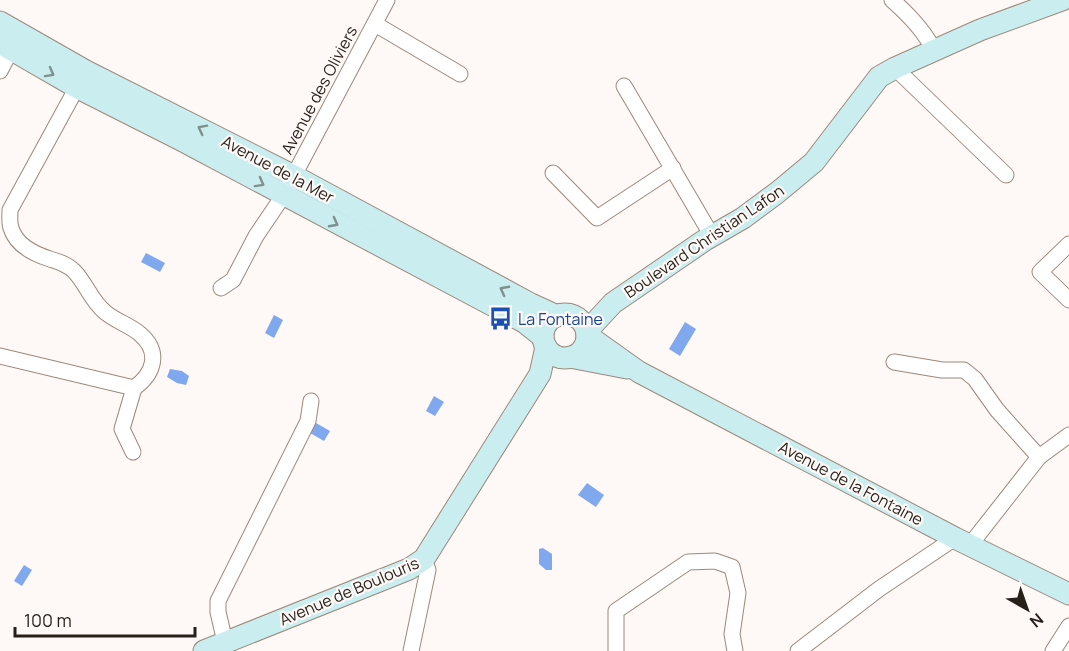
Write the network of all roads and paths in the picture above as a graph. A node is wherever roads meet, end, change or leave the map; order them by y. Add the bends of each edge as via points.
1 (387, 0) edge
2 (892, 0) edge
3 (1062, 0) edge
4 (0, 22) edge
5 (375, 24) junction
6 (10, 43) edge
7 (932, 47) junction
8 (895, 68) junction
9 (0, 71) edge
10 (460, 74) dead end
11 (81, 79) junction
12 (624, 86) dead end
13 (673, 168) junction
14 (553, 173) dead end
15 (1006, 175) dead end
16 (294, 176) junction
17 (794, 178) junction
18 (283, 196) junction
19 (712, 236) junction
20 (1069, 244) edge
21 (220, 288) dead end
22 (1069, 300) edge
23 (577, 324) junction
24 (555, 350) junction
25 (0, 356) edge
26 (894, 362) dead end
27 (634, 369) junction
28 (134, 388) junction
29 (311, 401) dead end
30 (1069, 435) edge
31 (133, 452) dead end
32 (1039, 457) junction
33 (962, 541) junction
34 (424, 559) junction
35 (1069, 594) edge
36 (1069, 626) edge
37 (225, 642) junction
38 (204, 651) edge
39 (411, 651) edge
40 (615, 651) edge
41 (735, 651) edge
42 (798, 651) edge
43 (1053, 651) edge

1 - 5 street, Avenue des Oliviers
2 - 7 street via 908,14
3 - 7 street, Boulevard Christian Lafon
4 - 6 street, Avenue de la Mer
5 - 10 street
5 - 16 street, Avenue des Oliviers
6 - 9 street
6 - 11 street, Avenue de la Mer
7 - 8 street, Boulevard Christian Lafon
7 - 17 street, Boulevard Christian Lafon via 874,68
8 - 15 street
8 - 17 street, Boulevard Christian Lafon via 874,82 814,162
16 -> 11 street, Avenue de la Mer
11 -> 18 street, Avenue de la Mer via 180,140
11 - 28 street via 10,210 11,228 30,251 76,272 104,312 149,344 151,372
12 - 13 street
13 - 14 street via 597,218
13 - 19 street
16 - 18 street, Avenue des Oliviers
23 -> 16 street, Avenue de la Mer via 531,304
17 - 19 street, Boulevard Christian Lafon via 743,218
18 - 21 street, Avenue des Oliviers via 233,280
18 -> 24 street, Avenue de la Mer via 524,322
19 - 23 street, Boulevard Christian Lafon
20 - 22 street via 1040,273
23 - 24 street via 583,349
23 - 24 street via 547,324
23 - 27 street, Avenue de la Fontaine
24 - 27 street, Avenue de la Fontaine
24 - 34 street, Avenue de Boulouris
25 - 28 street
26 - 32 street via 964,370
27 - 33 street, Avenue de la Fontaine
28 - 31 street via 122,429
29 - 37 street via 308,421 218,601
30 - 32 street
32 - 33 street
33 - 35 street, Avenue de la Fontaine
33 - 42 street via 879,589
34 - 37 street, Avenue de Boulouris
34 - 39 street via 428,570
36 - 43 street
37 - 38 street, Avenue de Boulouris
40 - 41 street via 616,611 688,562 715,561 732,567 738,593 732,634

